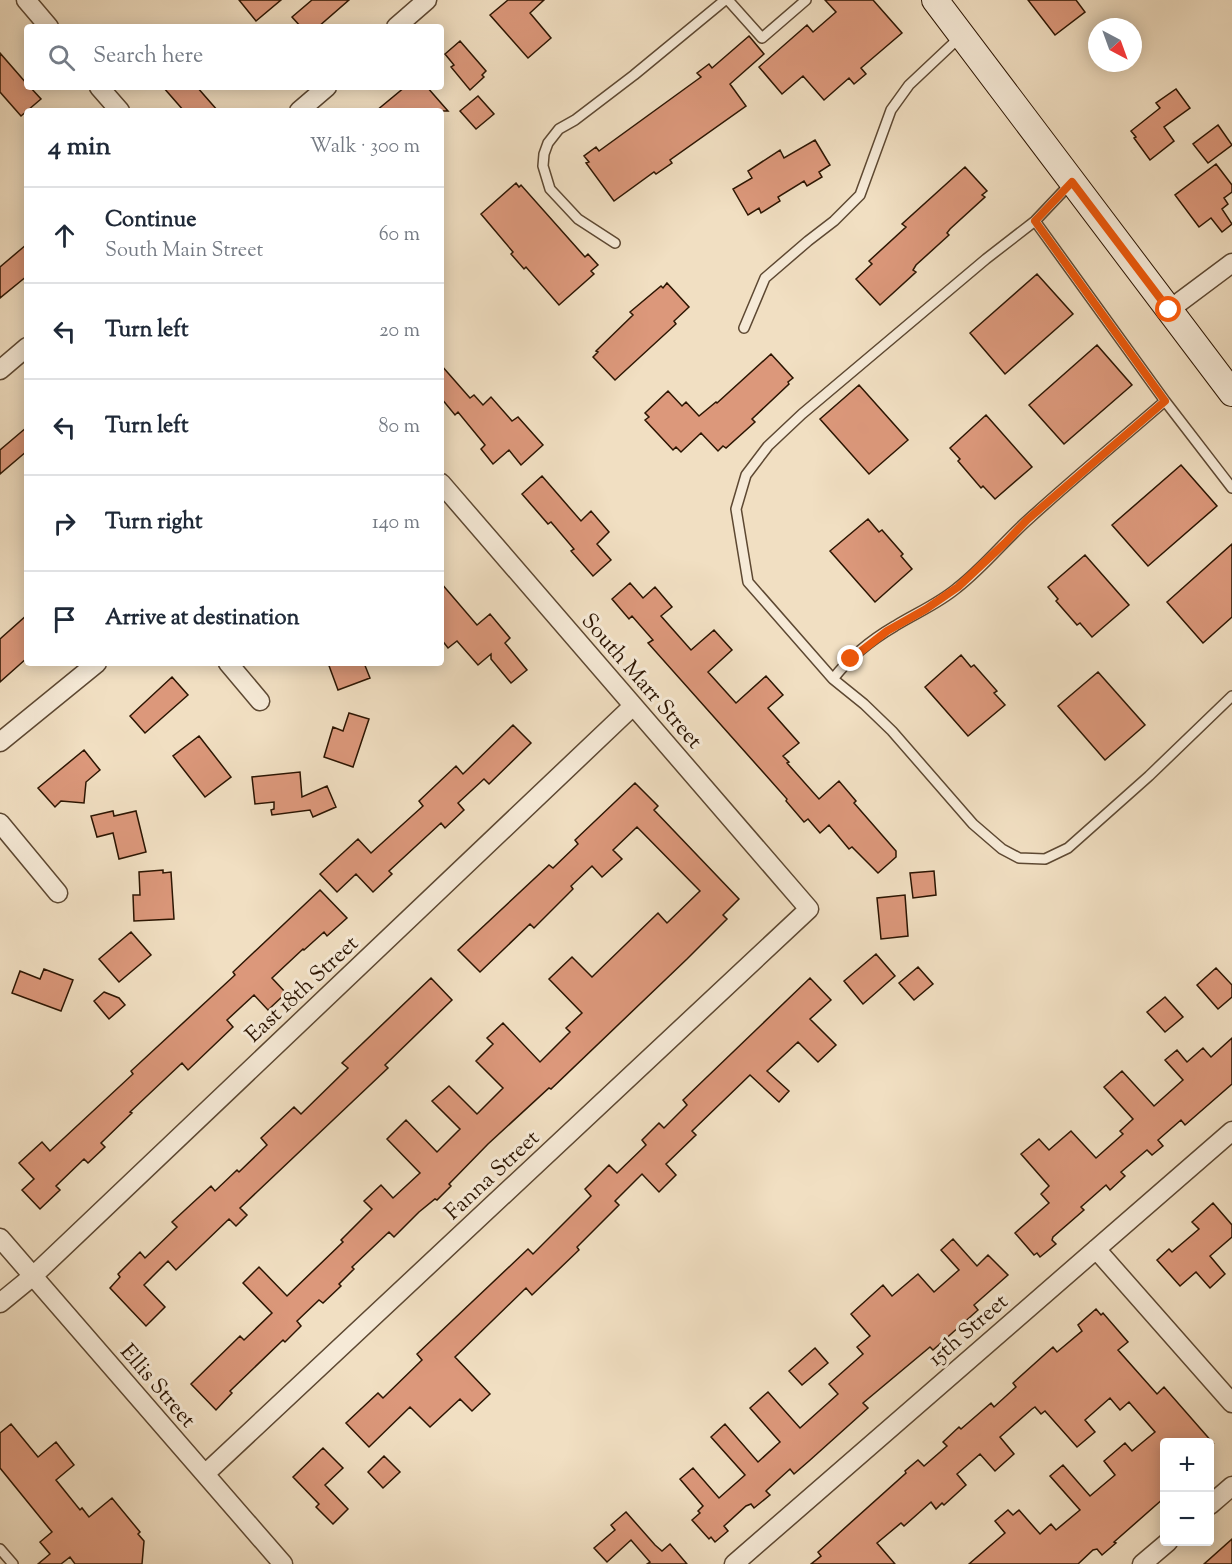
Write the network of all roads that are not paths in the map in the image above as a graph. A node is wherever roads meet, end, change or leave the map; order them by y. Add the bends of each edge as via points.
1 (26, 0) edge
2 (427, 0) edge
3 (727, 0) edge
4 (806, 0) edge
5 (935, 0) edge
6 (46, 24) edge
7 (399, 24) edge
8 (962, 35) junction
9 (102, 90) edge
10 (324, 90) edge
11 (117, 108) edge
12 (302, 108) edge
13 (1072, 182) junction
14 (1035, 221) junction
15 (615, 243) dead end
16 (1232, 263) edge
17 (1169, 310) junction
18 (744, 328) dead end
19 (24, 350) edge
20 (0, 370) edge
21 (1232, 393) edge
22 (1165, 401) junction
23 (444, 486) edge
24 (1232, 488) edge
25 (93, 666) edge
26 (231, 666) edge
27 (833, 679) junction
28 (1232, 696) edge
29 (260, 701) dead end
30 (633, 706) junction
31 (0, 742) edge
32 (0, 823) edge
33 (58, 893) dead end
34 (809, 909) joint
35 (1232, 1131) edge
36 (0, 1238) edge
37 (1096, 1249) junction
38 (33, 1276) junction
39 (0, 1303) edge
40 (1232, 1403) edge
41 (205, 1474) junction
42 (1232, 1486) edge
43 (1214, 1501) edge
44 (1162, 1546) edge
45 (0, 1549) edge
46 (13, 1564) edge
47 (283, 1564) edge
48 (734, 1564) edge
49 (1142, 1564) edge

1 - 6 street
2 - 7 street
3 - 4 lane via 762,38
3 - 15 lane via 559,129 548,143 543,166 550,189 578,219
5 - 8 main road
8 - 13 main road
8 - 18 lane via 909,85 891,110 860,195 765,278
9 - 11 street
10 - 12 street
13 - 14 lane
13 - 17 main road
14 - 22 lane
14 - 27 lane via 802,414 768,446 746,475 736,509 748,582
16 - 17 street
17 - 21 main road
19 - 20 street
22 - 24 lane
22 - 27 lane via 1027,520 958,587 876,638
23 - 30 street, South Marr Street
25 - 31 street
26 - 29 street
27 - 28 lane via 892,731 982,833 1008,853 1032,860 1051,857 1068,848
30 - 34 street, South Marr Street
30 - 38 street, East 18th Street
32 - 33 street
34 - 41 street, Fanna Street
35 - 37 street, 15th Street
36 - 38 street, Ellis Street
37 - 40 street
37 - 48 street, 15th Street
38 - 39 street, East 18th Street
38 - 41 street, Ellis Street
41 - 47 street, Ellis Street
42 - 43 street
44 - 49 street
45 - 46 lane

